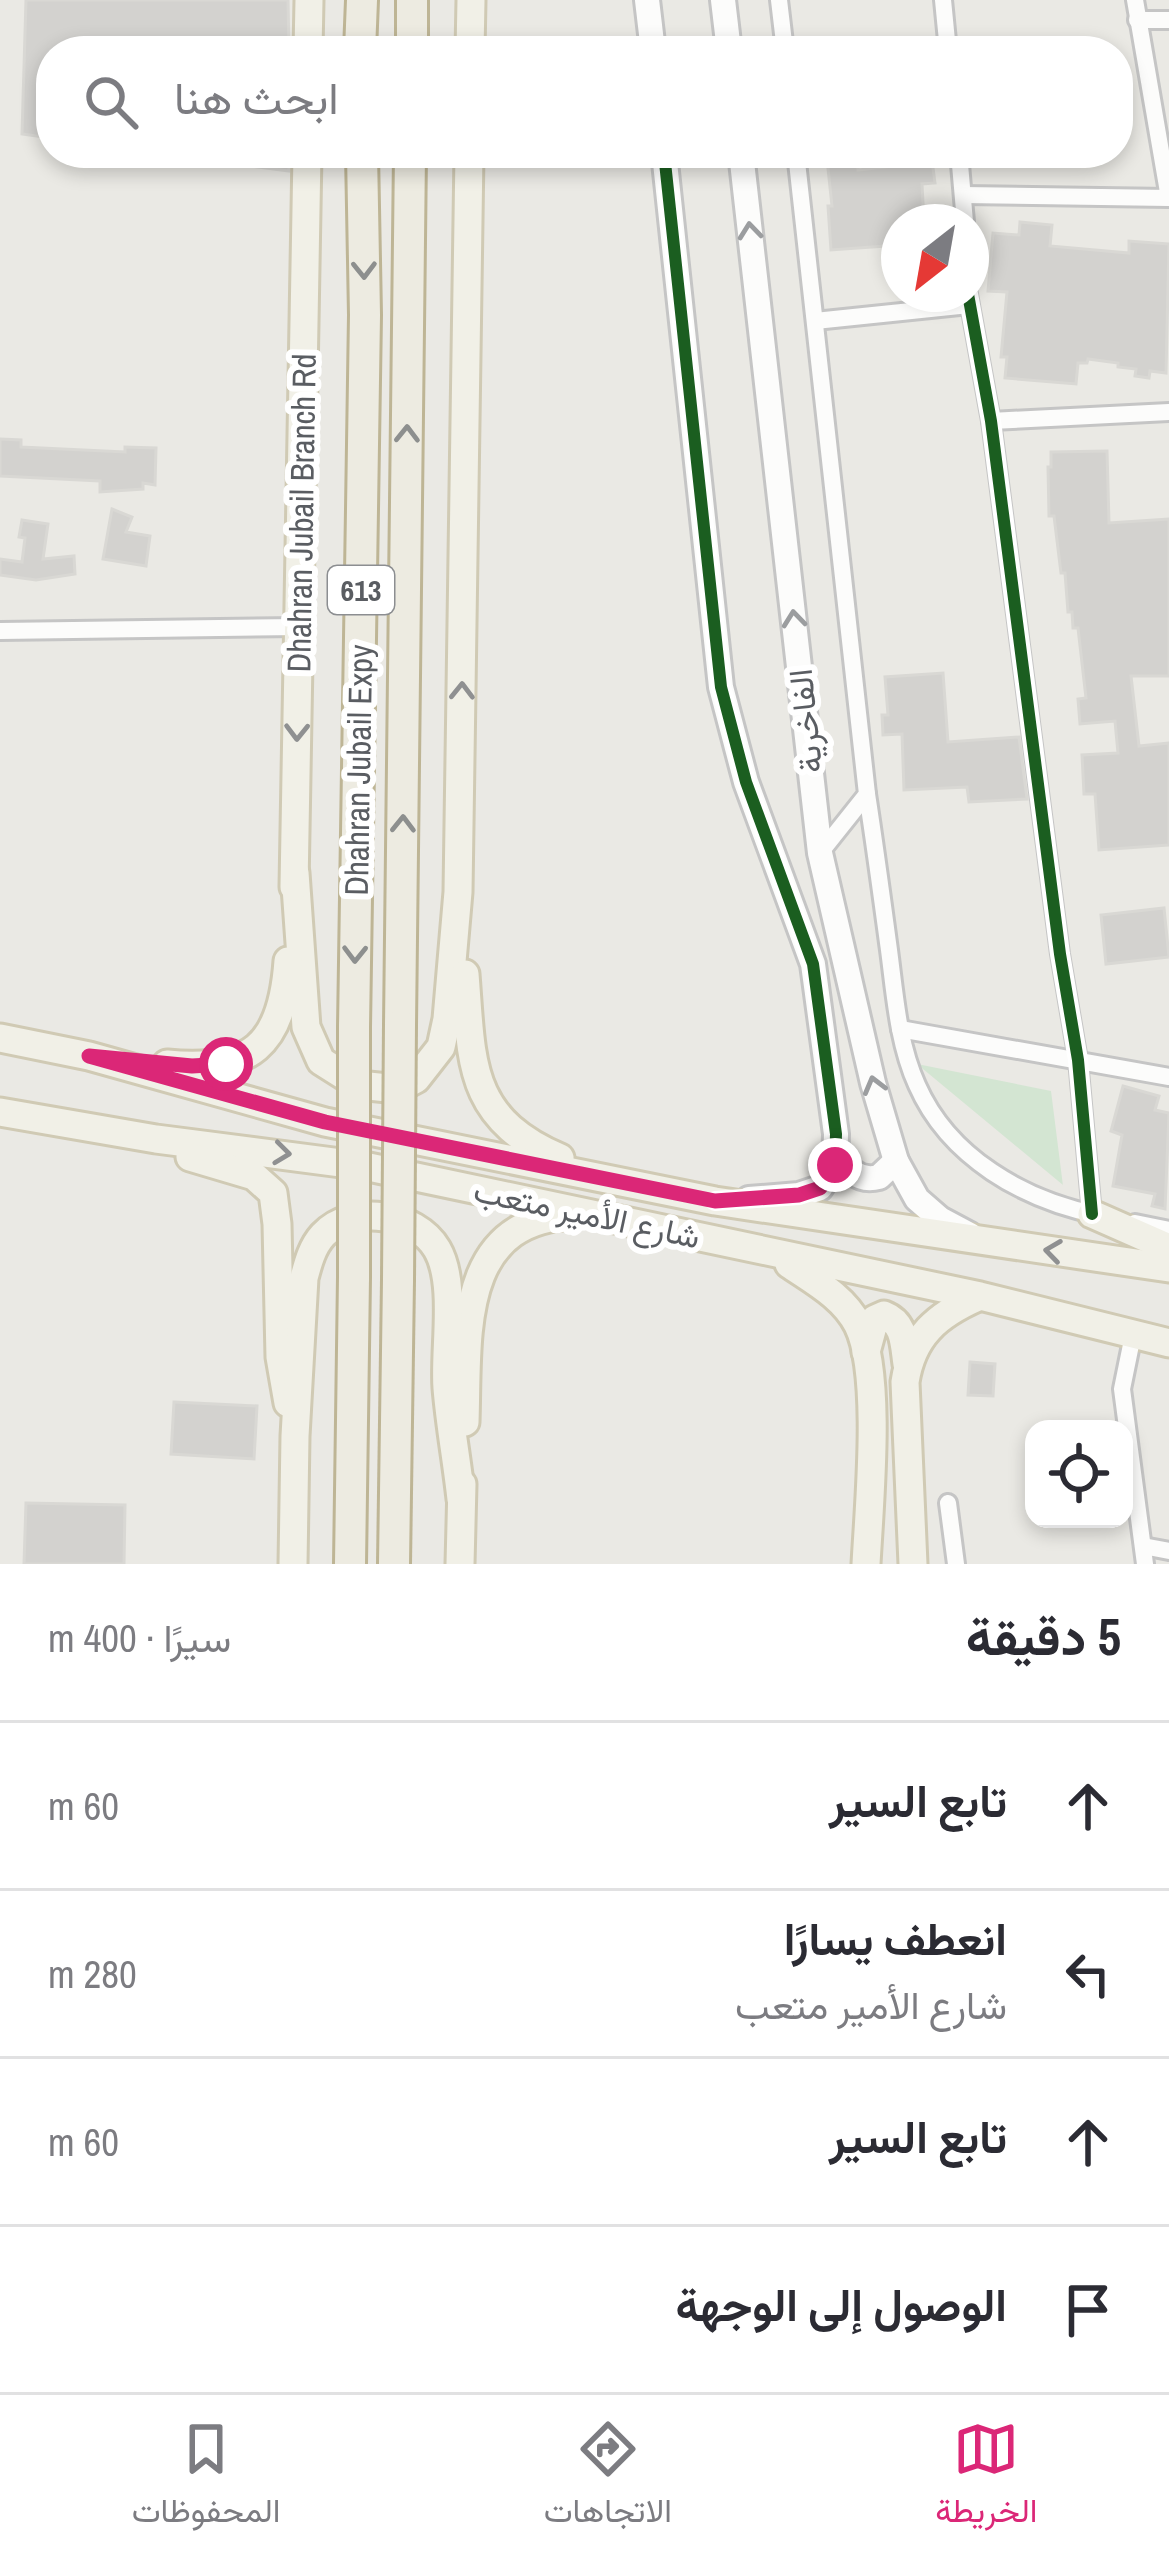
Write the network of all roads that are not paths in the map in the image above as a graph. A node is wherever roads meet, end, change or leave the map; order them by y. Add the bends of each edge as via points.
1 (309, 0) edge
2 (362, 0) edge
3 (412, 0) edge
4 (471, 0) edge
5 (647, 0) edge
6 (723, 0) edge
7 (779, 0) edge
8 (943, 0) edge
9 (1135, 0) edge
10 (1137, 20) junction
11 (1169, 20) edge
12 (308, 36) edge
13 (361, 36) edge
14 (412, 36) edge
15 (470, 36) edge
16 (651, 36) edge
17 (727, 36) edge
18 (783, 36) edge
19 (947, 36) edge
20 (307, 168) edge
21 (362, 168) edge
22 (410, 168) edge
23 (469, 168) edge
24 (666, 168) edge
25 (743, 168) edge
26 (798, 168) edge
27 (960, 168) edge
28 (963, 195) junction
29 (964, 204) edge
30 (881, 311) edge
31 (970, 312) edge
32 (814, 321) junction
33 (1169, 412) edge
34 (991, 421) junction
35 (299, 627) junction
36 (0, 631) edge
37 (868, 794) junction
38 (820, 853) junction
39 (295, 873) junction
40 (458, 892) junction
41 (900, 1029) junction
42 (0, 1038) edge
43 (89, 1056) junction
44 (1078, 1060) junction
45 (1169, 1077) edge
46 (0, 1112) edge
47 (87, 1129) junction
48 (836, 1150) junction
49 (896, 1161) junction
50 (607, 1178) junction
51 (715, 1201) junction
52 (605, 1214) junction
53 (1092, 1214) junction
54 (1169, 1230) edge
55 (982, 1241) junction
56 (1169, 1248) edge
57 (776, 1256) junction
58 (1169, 1268) edge
59 (980, 1296) junction
60 (1133, 1335) junction
61 (1169, 1343) edge
62 (866, 1352) junction
63 (908, 1364) junction
64 (295, 1436) junction
65 (461, 1499) junction
66 (948, 1503) dead end
67 (1169, 1551) edge
68 (1144, 1555) edge
69 (292, 1564) edge
70 (350, 1564) edge
71 (394, 1564) edge
72 (460, 1564) edge
73 (866, 1564) edge
74 (913, 1564) edge
75 (956, 1564) edge

1 - 12 main road
2 - 13 highway
3 - 14 highway
4 - 15 main road
5 - 16 street
6 - 17 street
7 - 18 street
8 - 19 street
9 - 10 street
10 - 11 street
10 - 28 street via 1169,198
20 - 35 main road, Dhahran Jubail Branch Rd
21 -> 70 highway, Dhahran Jubail Expy / 613, bridge
71 -> 22 highway, Dhahran Jubail Expy / 613, bridge
40 -> 23 main road
24 - 48 street via 721,687 746,782 813,964
38 -> 25 street, الفاخرية
26 - 32 street
27 - 28 street
28 - 29 street
30 - 32 street
31 - 34 street
32 - 37 street
33 - 34 street
34 - 44 street
35 - 36 street
35 -> 39 main road, Dhahran Jubail Branch Rd
37 - 38 street
37 - 41 street
49 -> 38 street, الفاخرية
39 - 40 main road via 313,1046 336,1073 378,1088 416,1079 441,1047
39 - 43 main road via 286,990 277,1022 256,1048 212,1067
40 - 50 main road via 470,1035 484,1095 515,1135
41 - 44 street
41 - 53 street via 918,1088 958,1144 1033,1196
42 - 43 main road, شارع الأمير متعب
43 - 50 main road, شارع الأمير متعب via 325,1122
44 - 45 street
44 - 53 street
46 - 47 main road, شارع الأمير متعب
47 -> 52 main road, شارع الأمير متعب via 364,1166
47 - 64 main road via 234,1169 273,1193 280,1357
48 - 49 street via 861,1178 879,1177
48 - 51 street via 820,1188
49 - 55 street, الفاخرية via 917,1199
50 - 51 main road, شارع الأمير متعب
51 - 55 main road, شارع الأمير متعب
52 - 57 main road, شارع الأمير متعب
52 - 65 main road via 547,1216 522,1228 477,1279
53 - 54 street
53 - 56 main road
58 -> 55 main road, شارع الأمير متعب
57 - 59 main road, شارع الأمير متعب
57 - 62 main road via 842,1302
59 - 60 main road, شارع الأمير متعب
59 - 63 main road via 944,1312
60 - 61 main road, شارع الأمير متعب
60 - 68 street via 1122,1389
62 - 63 main road via 874,1319 884,1315 901,1330
62 - 73 main road
63 - 74 main road
64 - 65 main road via 310,1255 323,1235 358,1217 411,1225 444,1264
64 - 69 main road
65 - 72 main road
66 - 75 street
67 - 68 street

